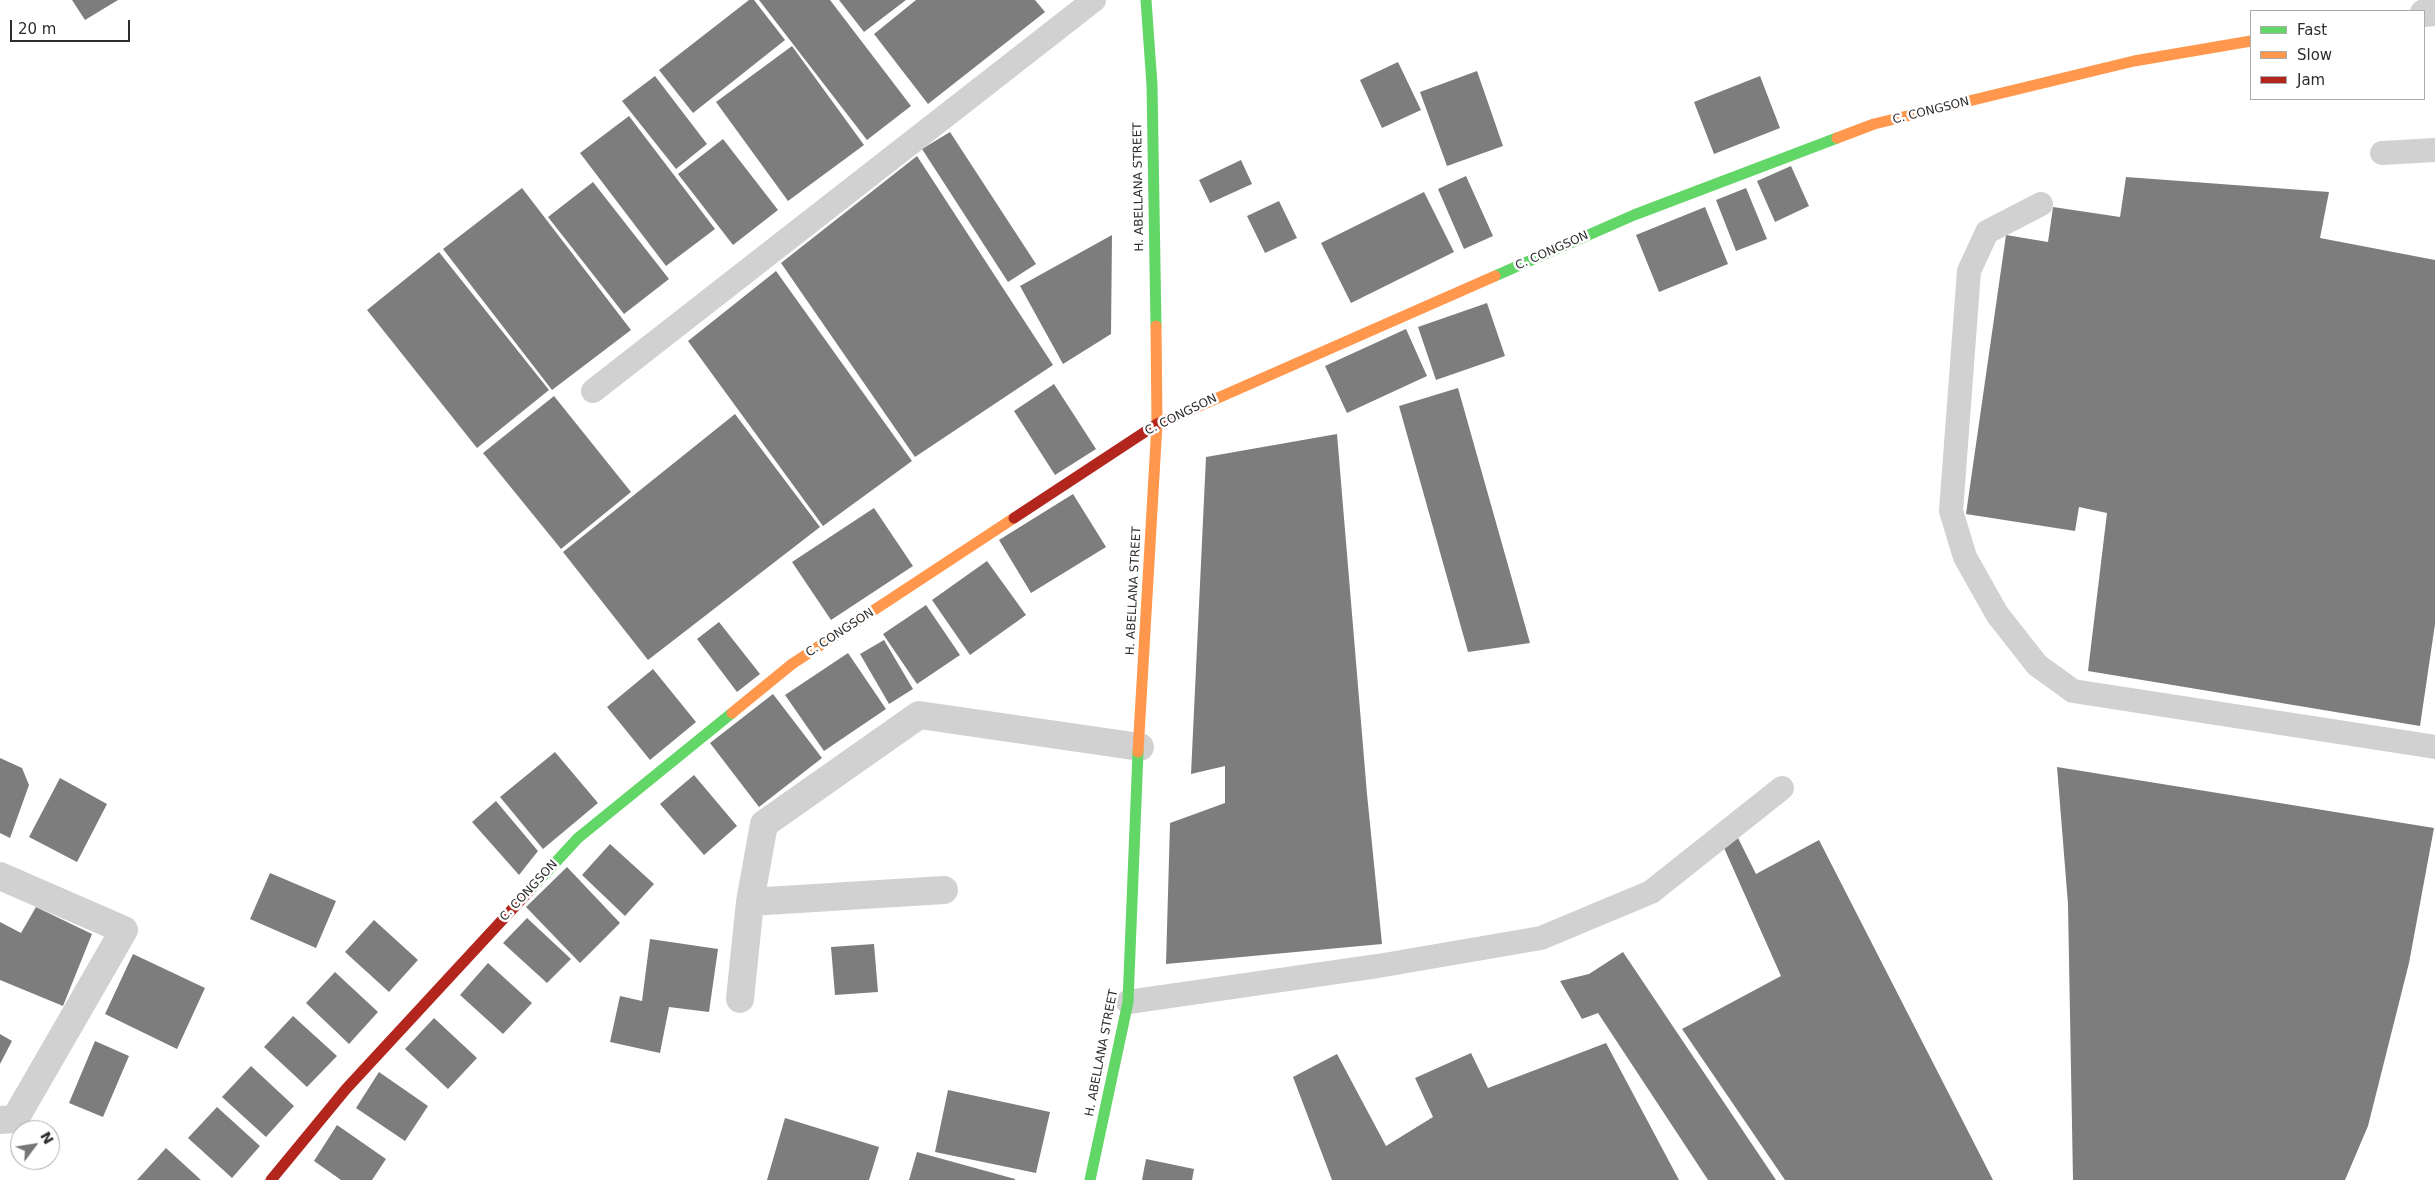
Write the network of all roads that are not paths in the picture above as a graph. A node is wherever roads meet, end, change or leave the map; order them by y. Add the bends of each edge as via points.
1 (1094, 0) edge
2 (1146, 0) edge
3 (2250, 41) edge
4 (2435, 150) edge
5 (2382, 154) dead end
6 (2041, 204) dead end
7 (593, 391) dead end
8 (1157, 424) junction
9 (1140, 747) junction
10 (2435, 747) edge
11 (1782, 788) dead end
12 (0, 876) edge
13 (944, 890) dead end
14 (750, 902) junction
15 (740, 1000) dead end
16 (1128, 1002) junction
17 (0, 1120) edge
18 (271, 1180) edge
19 (1090, 1180) edge

1 - 7 lane
2 - 8 street, H. ABELLANA STREET via 1152,85
3 - 8 street, C. CONGSON via 2134,61 1874,124 1634,215
4 - 5 lane
6 - 10 lane via 1987,232 1969,271 1950,511 1965,558 1997,614 2037,665 2073,691
8 - 9 street, H. ABELLANA STREET
8 - 18 street, C. CONGSON via 792,664 578,838 346,1089
9 - 14 street via 920,715 764,824
9 - 16 street, H. ABELLANA STREET
11 - 16 lane via 1651,892 1541,938 1378,966
12 - 17 street via 124,930 16,1119
13 - 14 street
14 - 15 street
16 - 19 street, H. ABELLANA STREET

